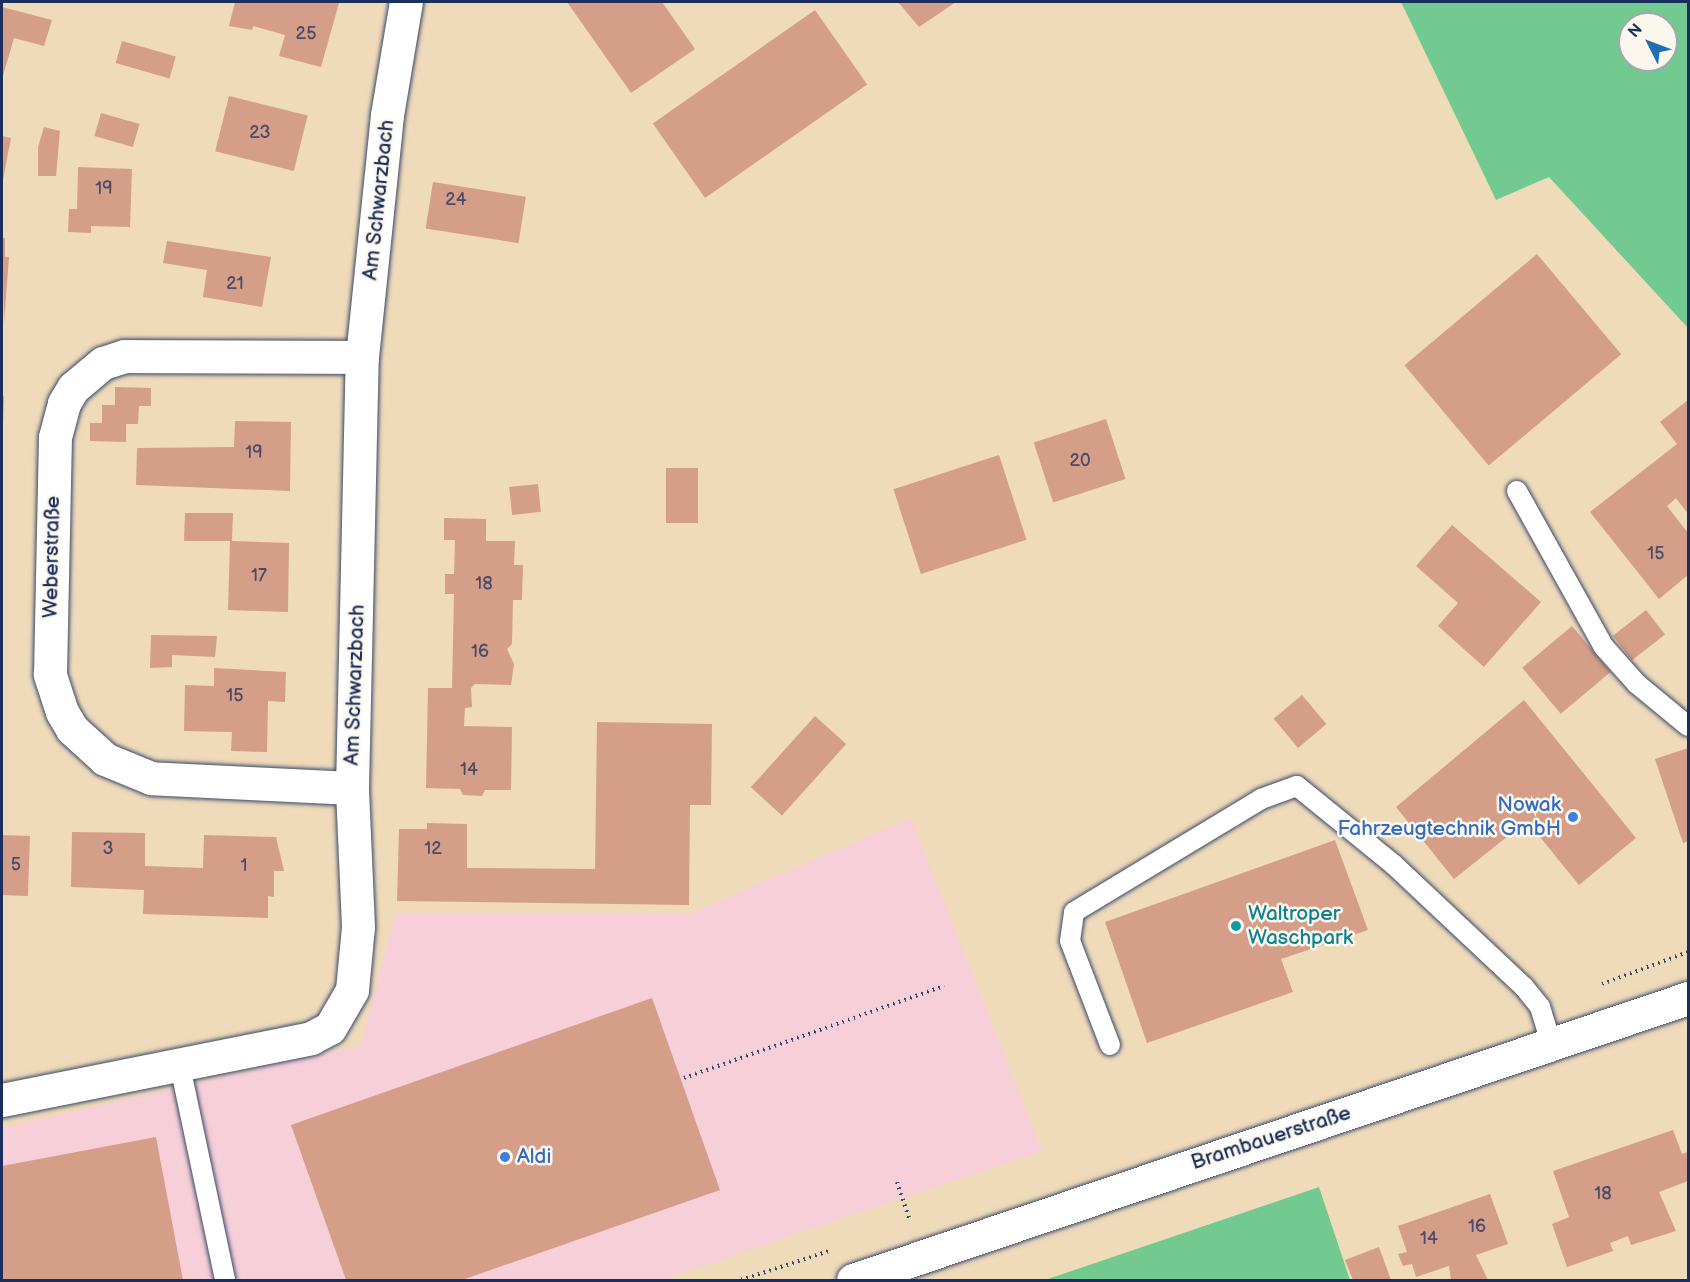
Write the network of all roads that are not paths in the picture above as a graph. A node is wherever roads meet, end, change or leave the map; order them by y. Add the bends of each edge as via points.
1 (406, 2) edge
2 (362, 357) junction
3 (1517, 491) dead end
4 (1689, 726) edge
5 (352, 788) junction
6 (1689, 998) edge
7 (1110, 1046) dead end
8 (1552, 1046) junction
9 (180, 1066) junction
10 (2, 1100) edge
11 (225, 1281) edge
12 (853, 1281) edge

1 - 2 street, Am Schwarzbach via 387,115
2 - 5 street, Am Schwarzbach
2 - 5 street, Weberstraße via 124,356 103,363 73,388 58,420 54,449 50,674 62,712 85,744 127,771 151,778
3 - 4 lane via 1604,646 1637,684
5 - 9 street, Am Schwarzbach via 358,927 352,990 342,1012 330,1028 311,1038
6 - 8 street, Brambauerstraße
7 - 8 lane via 1070,941 1074,912 1261,799 1297,786 1393,864 1524,987 1540,1007
8 - 12 street, Brambauerstraße via 1051,1211
9 - 10 street, Am Schwarzbach
9 - 11 lane

